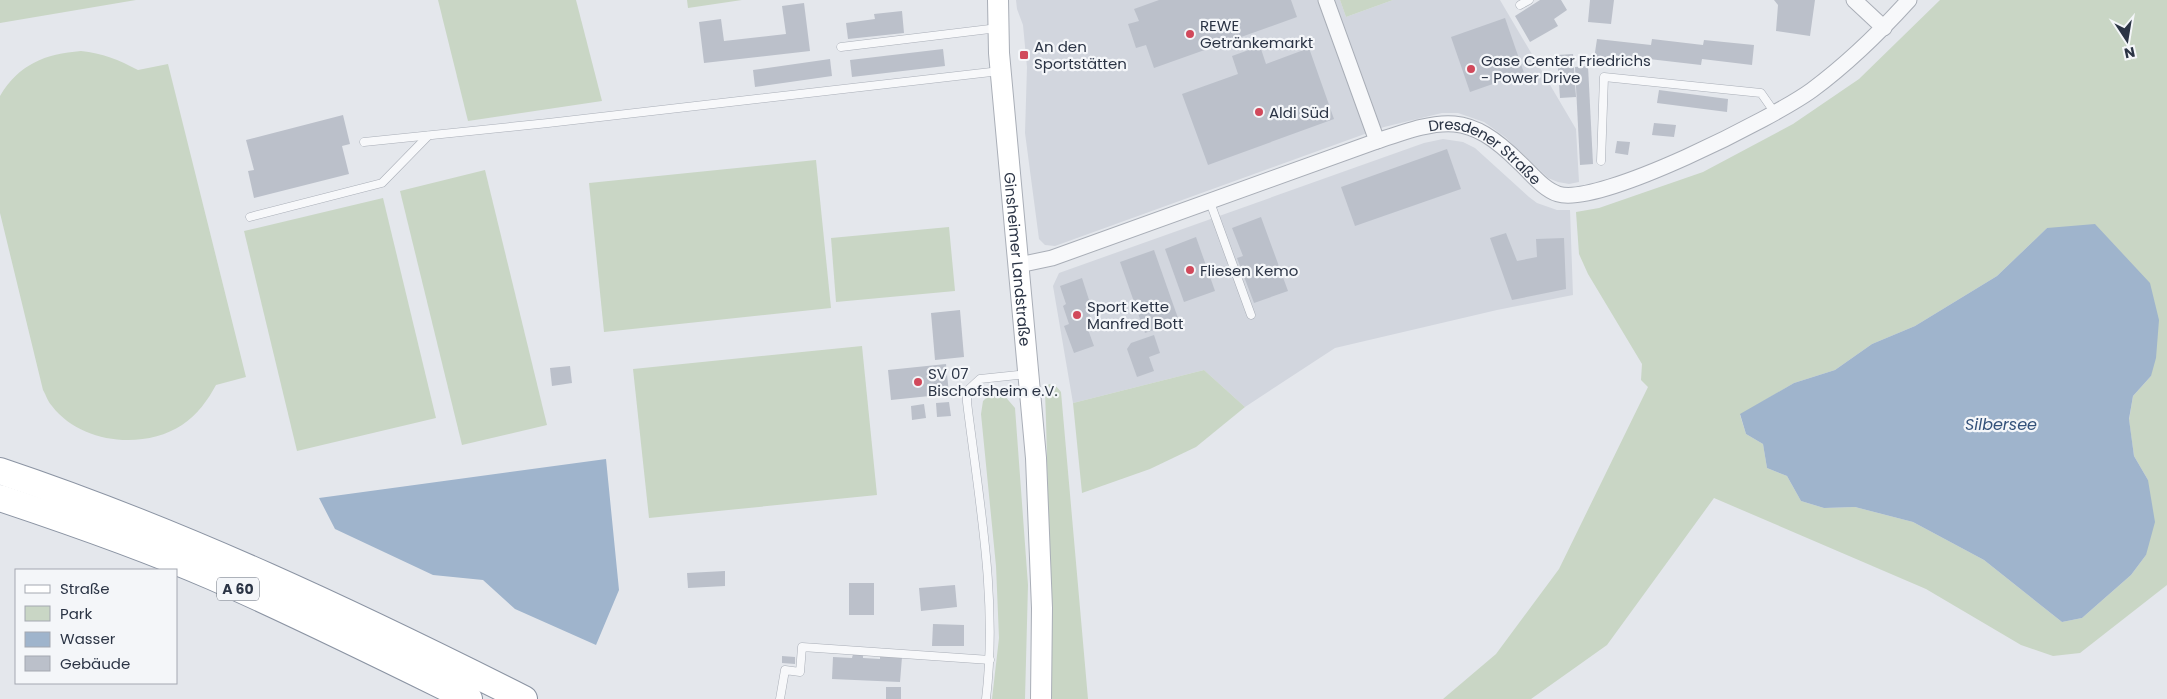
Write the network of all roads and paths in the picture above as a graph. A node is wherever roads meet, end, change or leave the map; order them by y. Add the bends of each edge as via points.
1 (998, 0) edge
2 (1326, 0) edge
3 (1529, 0) edge
4 (1854, 0) edge
5 (1909, 0) edge
6 (1520, 5) dead end
7 (998, 28) junction
8 (1884, 28) junction
9 (841, 47) dead end
10 (1000, 71) junction
11 (1775, 113) junction
12 (428, 136) junction
13 (1377, 141) junction
14 (364, 142) dead end
15 (1601, 161) dead end
16 (1210, 202) junction
17 (250, 217) dead end
18 (1019, 264) junction
19 (1251, 315) dead end
20 (1028, 374) junction
21 (0, 471) edge
22 (0, 498) edge
23 (990, 660) junction
24 (469, 699) edge
25 (524, 699) edge
26 (780, 699) edge
27 (986, 699) edge
28 (1041, 699) edge

1 - 7 main road, Ginsheimer Landstraße
2 - 13 street
3 - 6 lane
4 - 8 street
5 - 8 street, Dresdener Straße
7 - 9 lane
7 - 10 main road, Ginsheimer Landstraße
8 - 11 street, Dresdener Straße via 1812,90
10 - 12 lane
10 - 18 main road, Ginsheimer Landstraße
11 - 13 street, Dresdener Straße via 1737,134 1638,176 1588,192 1565,195 1542,184 1511,154 1468,125 1441,122
11 - 15 lane via 1761,94 1604,77
12 - 14 lane
12 - 17 lane via 382,183
13 - 16 street, Dresdener Straße
16 - 18 street, Dresdener Straße via 1052,258
16 - 19 lane
18 - 20 main road, Ginsheimer Landstraße
20 - 23 lane via 980,379 968,391 990,593
20 - 28 main road, Ginsheimer Landstraße via 1040,524
21 - 25 highway, A 60 via 248,566 379,626
22 - 24 highway, A 60 via 211,576
23 - 26 lane via 802,647 800,672 785,670
23 - 27 lane

